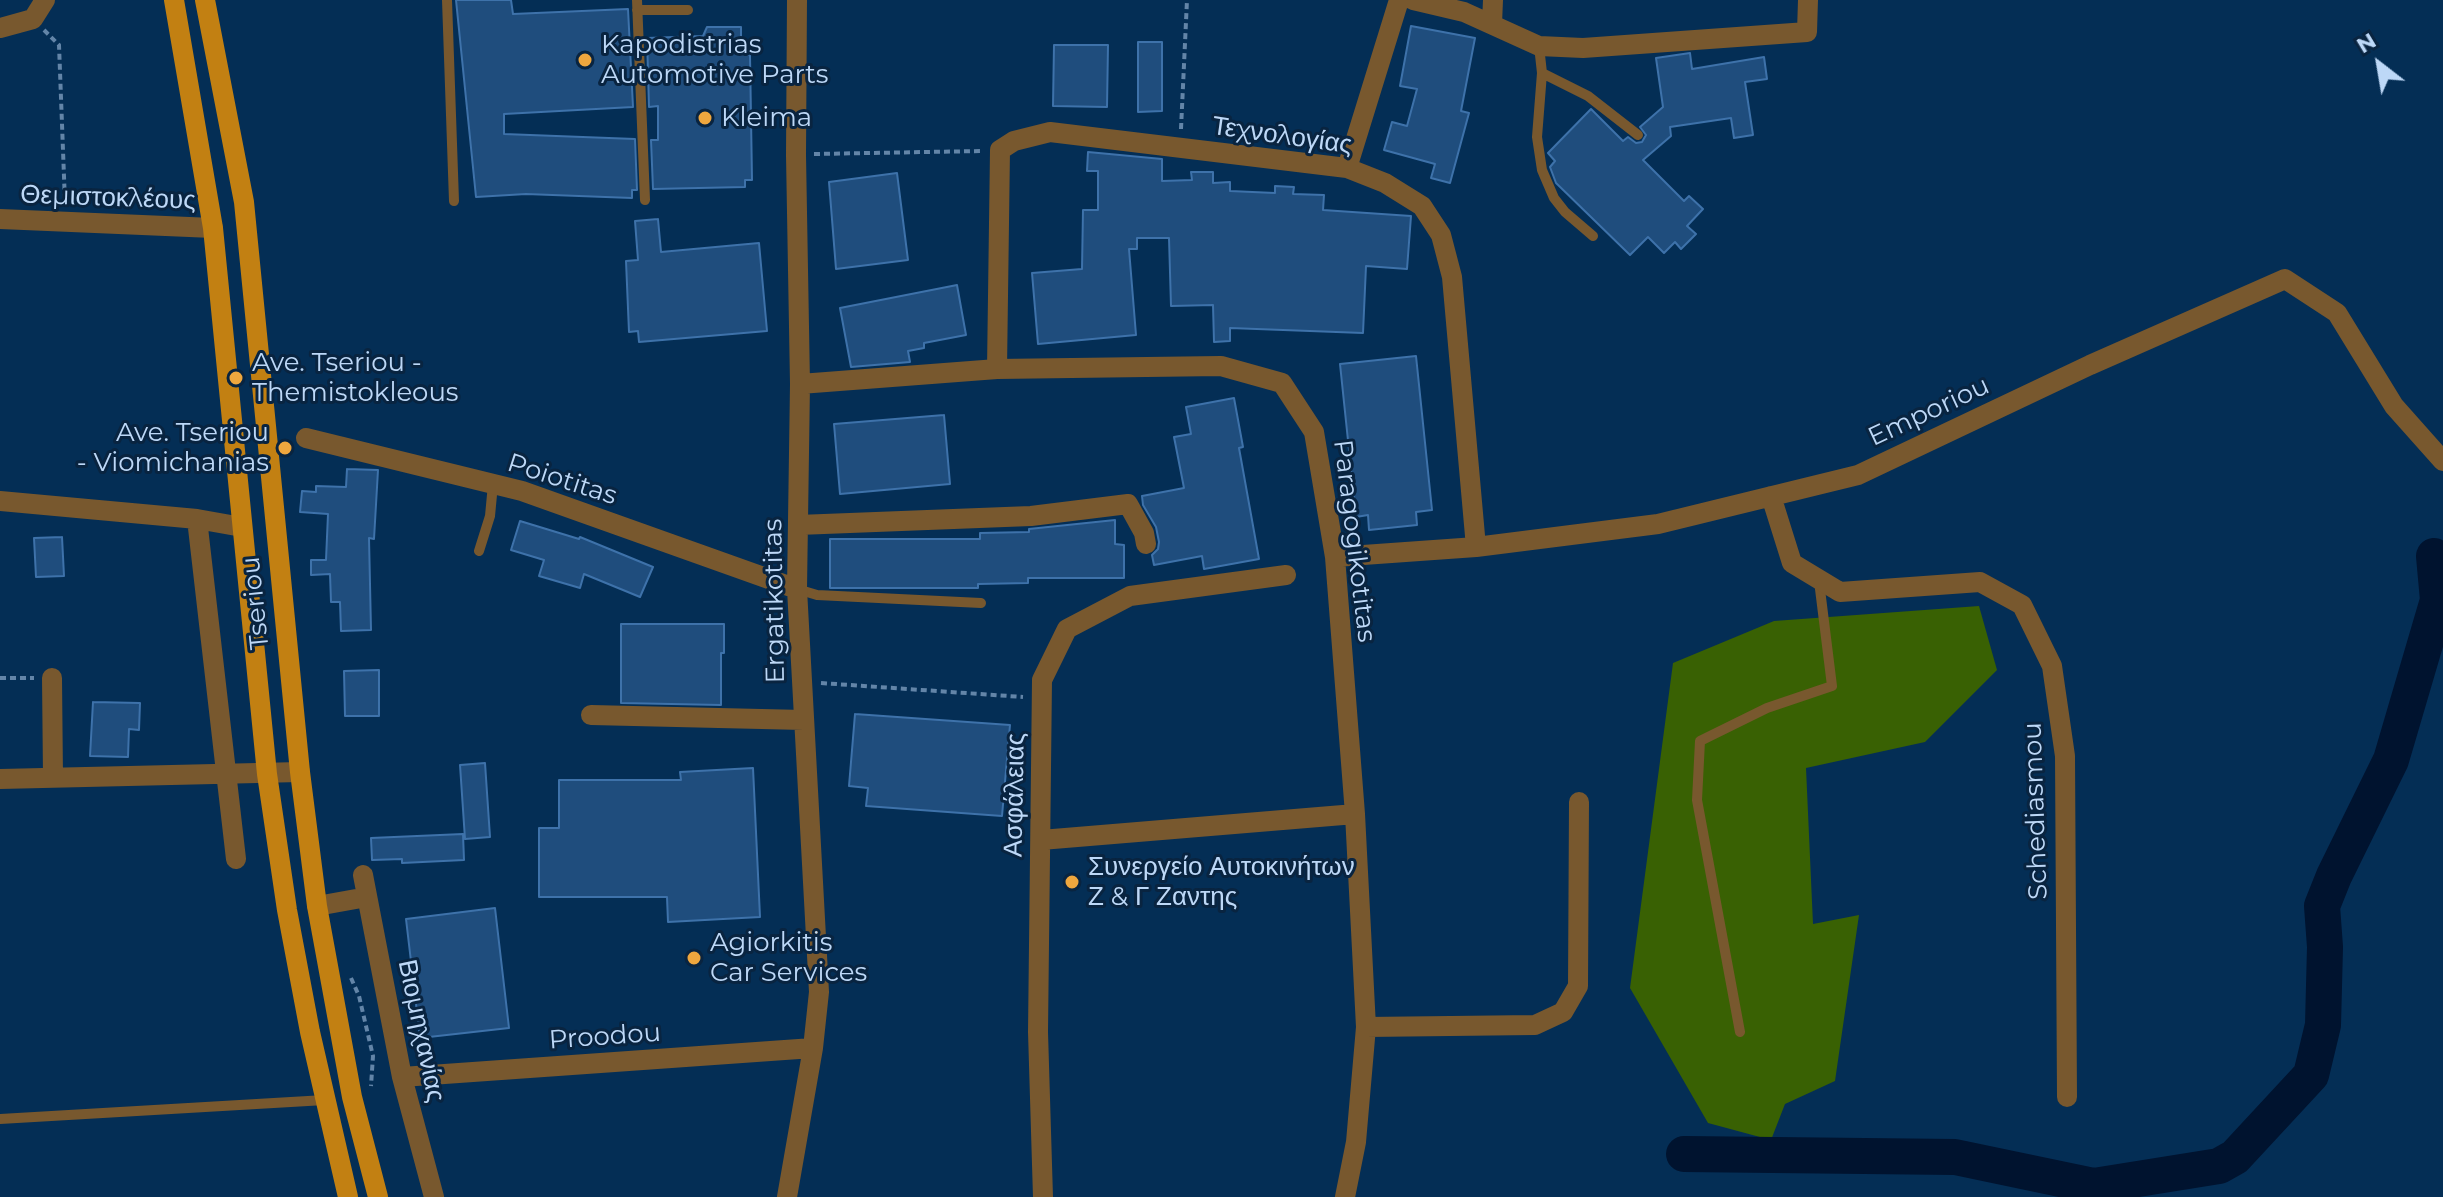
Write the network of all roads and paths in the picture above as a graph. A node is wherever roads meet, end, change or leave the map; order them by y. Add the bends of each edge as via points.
1 (45, 0) edge
2 (174, 0) edge
3 (205, 0) edge
4 (447, 0) edge
5 (797, 0) edge
6 (1187, 0) edge
7 (1399, 0) edge
8 (1413, 0) edge
9 (1493, 0) edge
10 (1808, 0) edge
11 (637, 5) edge
12 (688, 10) dead end
13 (33, 19) junction
14 (1492, 24) junction
15 (0, 28) edge
16 (1539, 46) junction
17 (1542, 73) junction
18 (1638, 135) dead end
19 (1180, 147) junction
20 (1000, 150) junction
21 (796, 155) junction
22 (1347, 168) junction
23 (645, 200) dead end
24 (454, 201) dead end
25 (0, 219) edge
26 (66, 221) junction
27 (213, 228) junction
28 (1593, 236) dead end
29 (997, 369) junction
30 (800, 384) junction
31 (306, 438) dead end
32 (2443, 461) edge
33 (493, 484) junction
34 (1771, 496) junction
35 (0, 501) edge
36 (197, 519) junction
37 (798, 525) junction
38 (242, 527) junction
39 (1146, 544) dead end
40 (1476, 547) junction
41 (479, 551) dead end
42 (1335, 557) junction
43 (1286, 575) dead end
44 (1819, 579) junction
45 (797, 589) junction
46 (981, 603) dead end
47 (0, 678) edge
48 (52, 678) joint
49 (802, 682) junction
50 (1042, 698) junction
51 (591, 715) dead end
52 (804, 720) junction
53 (300, 772) junction
54 (226, 773) junction
55 (267, 774) junction
56 (53, 777) junction
57 (0, 779) edge
58 (1579, 802) dead end
59 (1355, 814) junction
60 (1041, 840) junction
61 (236, 859) dead end
62 (363, 875) dead end
63 (367, 897) junction
64 (317, 906) junction
65 (1366, 1027) junction
66 (1740, 1032) dead end
67 (813, 1048) junction
68 (402, 1077) junction
69 (2067, 1097) dead end
70 (325, 1100) junction
71 (0, 1119) edge
72 (348, 1197) edge
73 (378, 1197) edge
74 (434, 1197) edge
75 (787, 1197) edge
76 (1043, 1197) edge
77 (1345, 1197) edge

1 - 13 street
2 - 27 main road, Tseriou
3 - 53 main road, Tseriou via 244,202
4 - 24 lane
5 - 21 street, Ergatikotitas
6 - 19 path
7 - 22 street
8 - 14 street
9 - 14 street
10 - 16 street via 1807,32 1583,48
11 - 12 lane
11 - 23 lane
13 - 15 street
13 - 26 path via 59,45
14 - 16 street
16 - 17 lane
17 - 18 lane via 1588,96
17 - 28 lane via 1537,137 1542,170 1554,198
19 - 20 street, Τεχνολογίας via 1050,132
19 - 22 street, Τεχνολογίας
20 - 21 path
20 - 29 street
21 - 30 street, Ergatikotitas
22 - 40 street, Τεχνολογίας via 1422,206 1441,235 1452,277
25 - 26 street, Θεμιστοκλέους
26 - 27 street, Θεμιστοκλέους
27 - 38 main road, Tseriou
29 - 30 street, Paragogikotitas
29 - 42 street, Paragogikotitas via 1221,366 1282,383 1314,432
30 - 37 street, Ergatikotitas
31 - 33 street, Poiotitas
32 - 34 street, Emporiou via 2394,406 2337,313 2285,279 1858,475
33 - 41 lane
33 - 45 street, Poiotitas
34 - 40 street, Emporiou via 1658,524
34 - 44 street, Schediasmou via 1792,563
35 - 36 street
36 - 38 street
36 - 54 street
37 - 39 street via 1031,516 1128,504
37 - 45 street, Ergatikotitas
38 - 55 main road, Tseriou
40 - 42 street, Emporiou
42 - 59 street, Paragogikotitas
43 - 50 street, Ασφάλειας via 1130,596 1067,629 1042,680
44 - 66 lane via 1832,686 1767,708 1700,741 1697,800
44 - 69 street, Schediasmou via 1840,592 1980,582 2022,605 2052,666 2065,756
45 - 46 lane via 817,595
45 - 49 street, Ergatikotitas
47 - 48 path
48 - 56 street
49 - 50 path
49 - 52 street, Ergatikotitas
50 - 60 street, Ασφάλειας
51 - 52 street
52 - 67 street, Ergatikotitas via 819,992
53 - 55 street
53 - 64 main road, Tseriou
54 - 55 street
54 - 56 street
54 - 61 street
55 - 70 main road, Tseriou via 287,910
56 - 57 street
58 - 65 street via 1578,986 1563,1012 1535,1025
59 - 60 street
59 - 65 street, Paragogikotitas
60 - 76 street, Ασφάλειας via 1038,1032
62 - 63 street, Βιομηχανίας
63 - 64 street
63 - 68 street, Βιομηχανίας
64 - 73 main road, Tseriou via 352,1097
65 - 77 street, Paragogikotitas via 1356,1142
67 - 68 street, Proodou
67 - 75 street, Ergatikotitas
68 - 74 street, Βιομηχανίας
70 - 71 lane
70 - 72 main road, Tseriou

